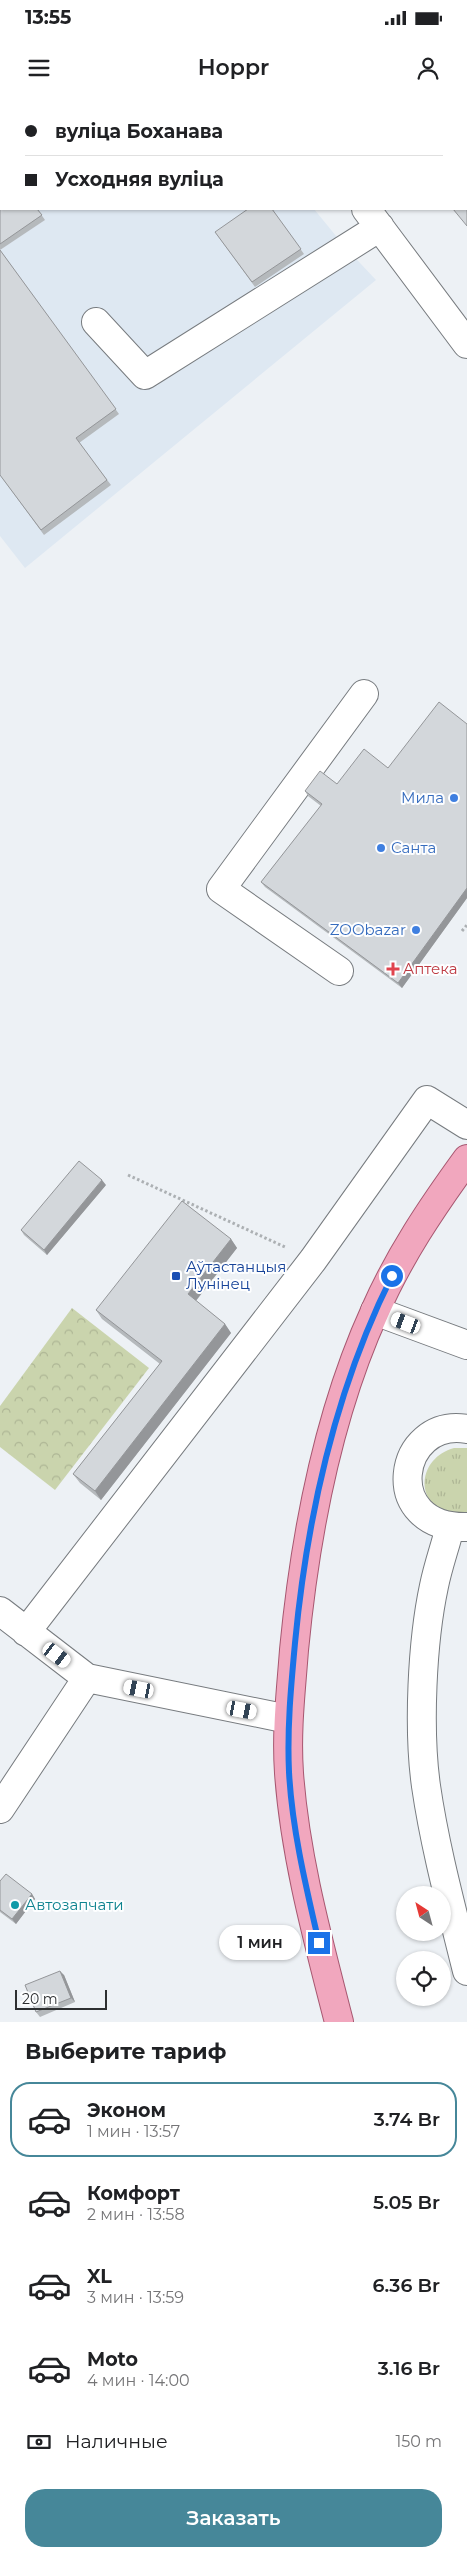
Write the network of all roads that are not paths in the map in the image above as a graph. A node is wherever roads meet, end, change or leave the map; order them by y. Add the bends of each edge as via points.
1 (373, 218) edge
2 (96, 322) dead end
3 (467, 344) edge
4 (364, 694) dead end
5 (339, 971) dead end
6 (467, 1125) edge
7 (467, 1159) edge
8 (374, 1311) junction
9 (467, 1345) edge
10 (467, 1429) edge
11 (459, 1527) edge
12 (0, 1611) edge
13 (26, 1632) junction
14 (87, 1678) junction
15 (288, 1719) junction
16 (0, 1809) edge
17 (458, 1894) edge
18 (467, 1971) edge
19 (339, 2022) edge

1 - 2 street via 145,376
1 - 3 street
4 - 5 street via 221,889
6 - 13 street via 427,1100 312,1260
7 - 8 main road via 401,1258
8 - 9 street
8 - 15 main road via 337,1416 317,1499 301,1583
10 - 11 street via 435,1433 421,1443 411,1459 407,1476 414,1504 422,1513 436,1524
11 - 17 street via 434,1586 425,1654 423,1711 426,1785
12 - 13 street
13 - 14 street
14 - 15 street
14 - 16 street
15 - 19 main road via 289,1773 303,1872
17 - 18 street

